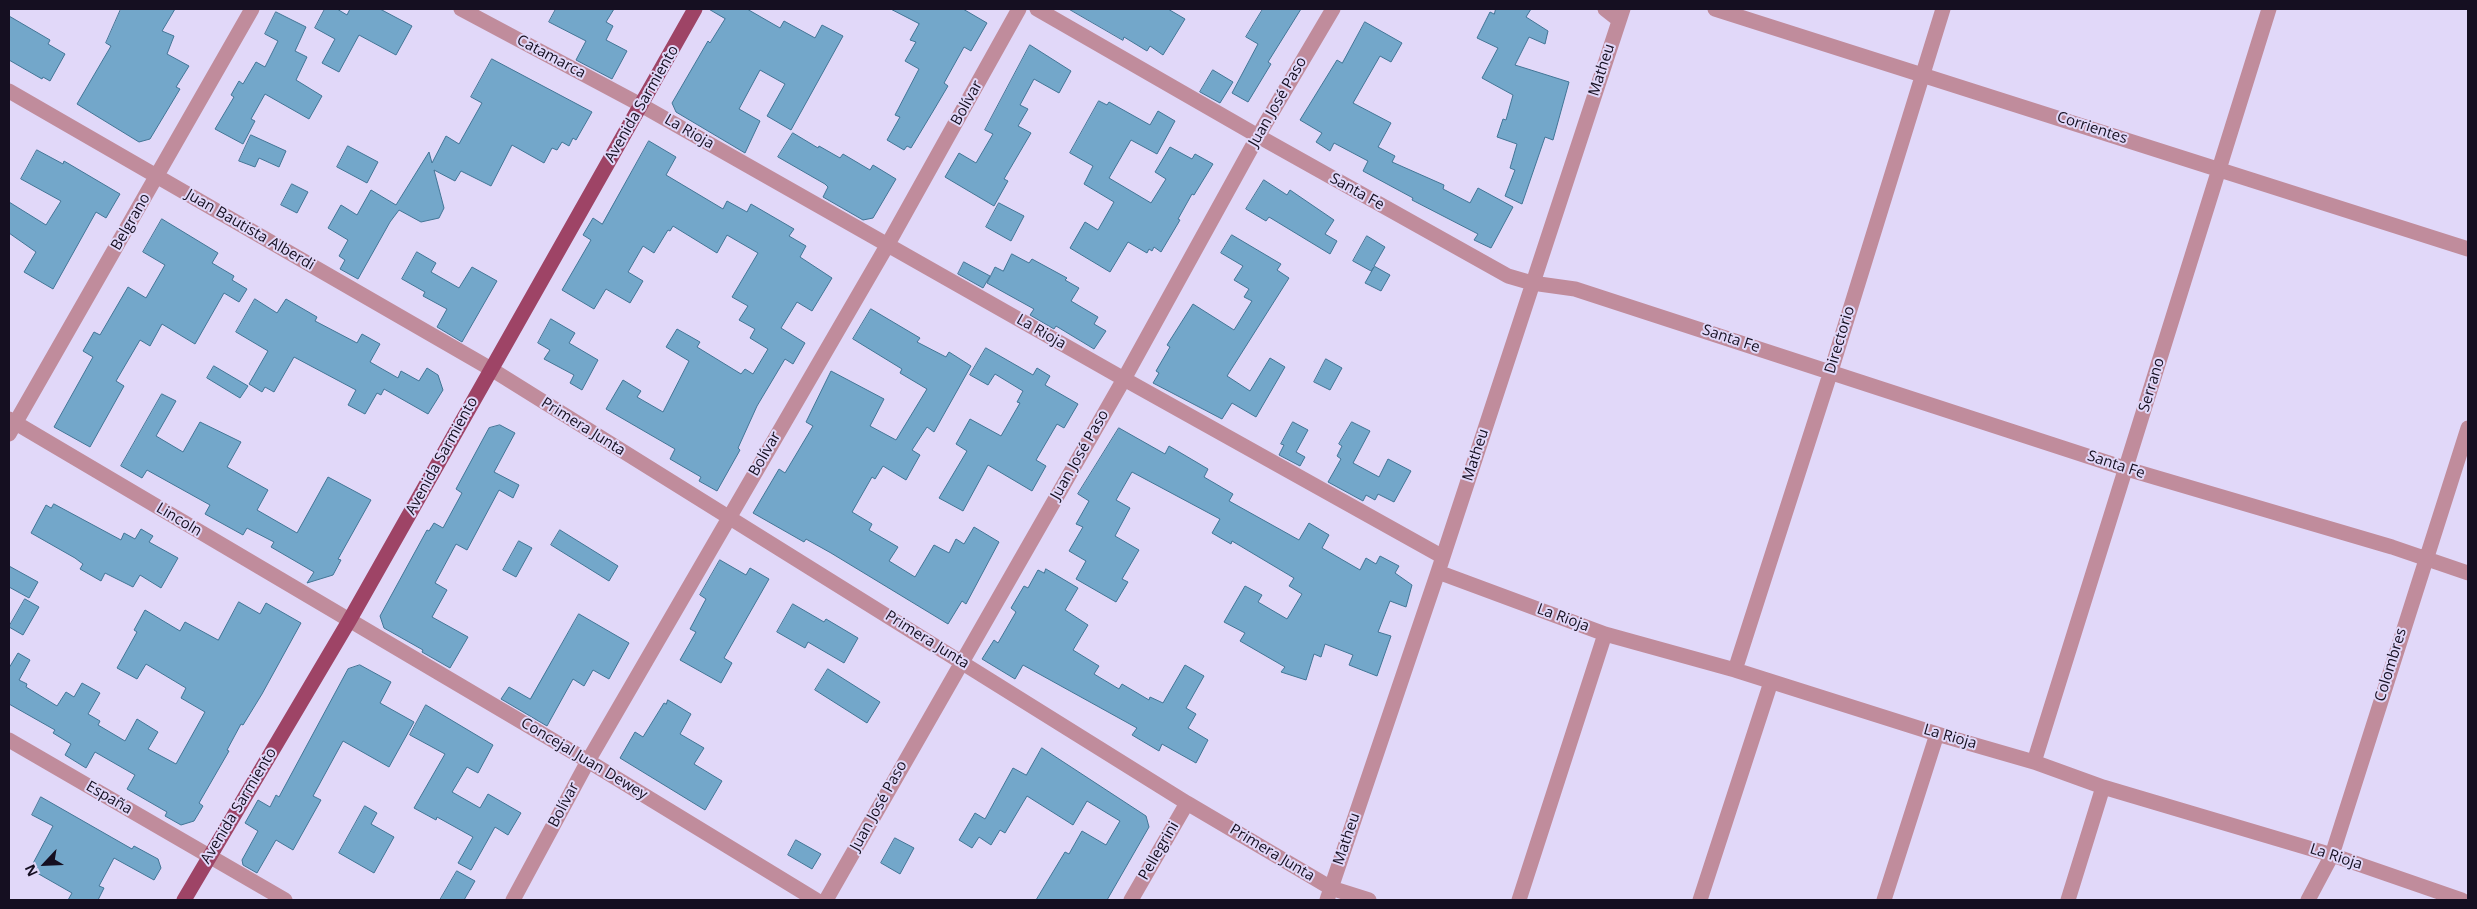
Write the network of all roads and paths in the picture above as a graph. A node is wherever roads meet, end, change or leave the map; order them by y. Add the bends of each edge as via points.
1 (252, 9) edge
2 (460, 9) edge
3 (695, 9) edge
4 (1019, 9) edge
5 (1037, 9) edge
6 (1332, 9) edge
7 (1605, 9) edge
8 (1716, 9) edge
9 (1943, 9) edge
10 (2269, 9) edge
11 (1621, 14) edge
12 (1922, 74) junction
13 (9, 91) edge
14 (641, 105) junction
15 (1258, 136) junction
16 (2220, 168) junction
17 (156, 176) junction
18 (888, 244) junction
19 (2468, 249) edge
20 (1532, 283) junction
21 (491, 369) junction
22 (1831, 371) junction
23 (1124, 379) junction
24 (11, 426) edge
25 (2468, 428) edge
26 (2127, 469) junction
27 (729, 517) junction
28 (2425, 559) junction
29 (1440, 565) junction
30 (2468, 573) edge
31 (349, 621) junction
32 (1605, 634) junction
33 (961, 661) junction
34 (1734, 670) junction
35 (1771, 682) junction
36 (1937, 734) junction
37 (9, 740) edge
38 (588, 761) junction
39 (2034, 762) junction
40 (2103, 786) junction
41 (1187, 803) junction
42 (2332, 855) junction
43 (208, 856) junction
44 (1329, 894) edge
45 (2456, 899) edge
46 (184, 900) edge
47 (285, 900) edge
48 (513, 900) edge
49 (816, 900) edge
50 (826, 900) edge
51 (1131, 900) edge
52 (1369, 900) edge
53 (1519, 900) edge
54 (1700, 900) edge
55 (1884, 900) edge
56 (2068, 900) edge
57 (2308, 900) edge

1 - 17 street, Belgrano
2 - 14 street, Catamarca
3 - 14 main road, Avenida Sarmiento
4 - 18 street, Bolívar
5 - 15 street, Santa Fe
6 - 15 street, Juan José Paso
7 - 11 street
8 - 12 street, Corrientes
9 - 12 street, Directorio
10 - 16 street, Serrano
11 - 20 street, Matheu
12 - 16 street, Corrientes
12 - 22 street, Directorio
13 - 17 street, Juan Bautista Alberdi
14 - 18 street, La Rioja
14 - 21 main road, Avenida Sarmiento
15 - 20 street, Santa Fe via 1508,276
15 - 23 street, Juan José Paso
16 - 19 street, Corrientes
16 - 26 street, Serrano
17 - 21 street, Juan Bautista Alberdi
17 - 24 street, Belgrano
18 - 23 street, La Rioja
18 - 27 street, Bolívar
20 - 22 street, Santa Fe via 1575,288
20 - 29 street, Matheu
21 - 27 street, Primera Junta
21 - 31 main road, Avenida Sarmiento
22 - 26 street, Santa Fe
22 - 34 street, Directorio
23 - 29 street, La Rioja
23 - 33 street, Juan José Paso
24 - 31 street, Lincoln
25 - 28 street, Colombres
26 - 28 street, Santa Fe
26 - 39 street, Serrano
27 - 33 street, Primera Junta
27 - 38 street, Bolívar
28 - 30 street, Santa Fe
28 - 42 street, Colombres
29 - 32 street, La Rioja
29 - 44 street, Matheu
31 - 38 street, Concejal Juan Dewey
31 - 43 main road, Avenida Sarmiento
32 - 34 street, La Rioja
32 - 53 street
33 - 41 street, Primera Junta
33 - 50 street, Juan José Paso
34 - 35 street, La Rioja
35 - 36 street, La Rioja
35 - 54 street
36 - 39 street, La Rioja
36 - 55 street
37 - 43 street, España
38 - 48 street, Bolívar
38 - 49 street, Concejal Juan Dewey
39 - 40 street, La Rioja
40 - 42 street, La Rioja
40 - 56 street
41 - 44 street, Primera Junta
41 - 51 street, Pellegrini
42 - 45 street, La Rioja
42 - 57 street, Colombres
43 - 46 main road, Avenida Sarmiento
43 - 47 street, España
44 - 52 street, Primera Junta

